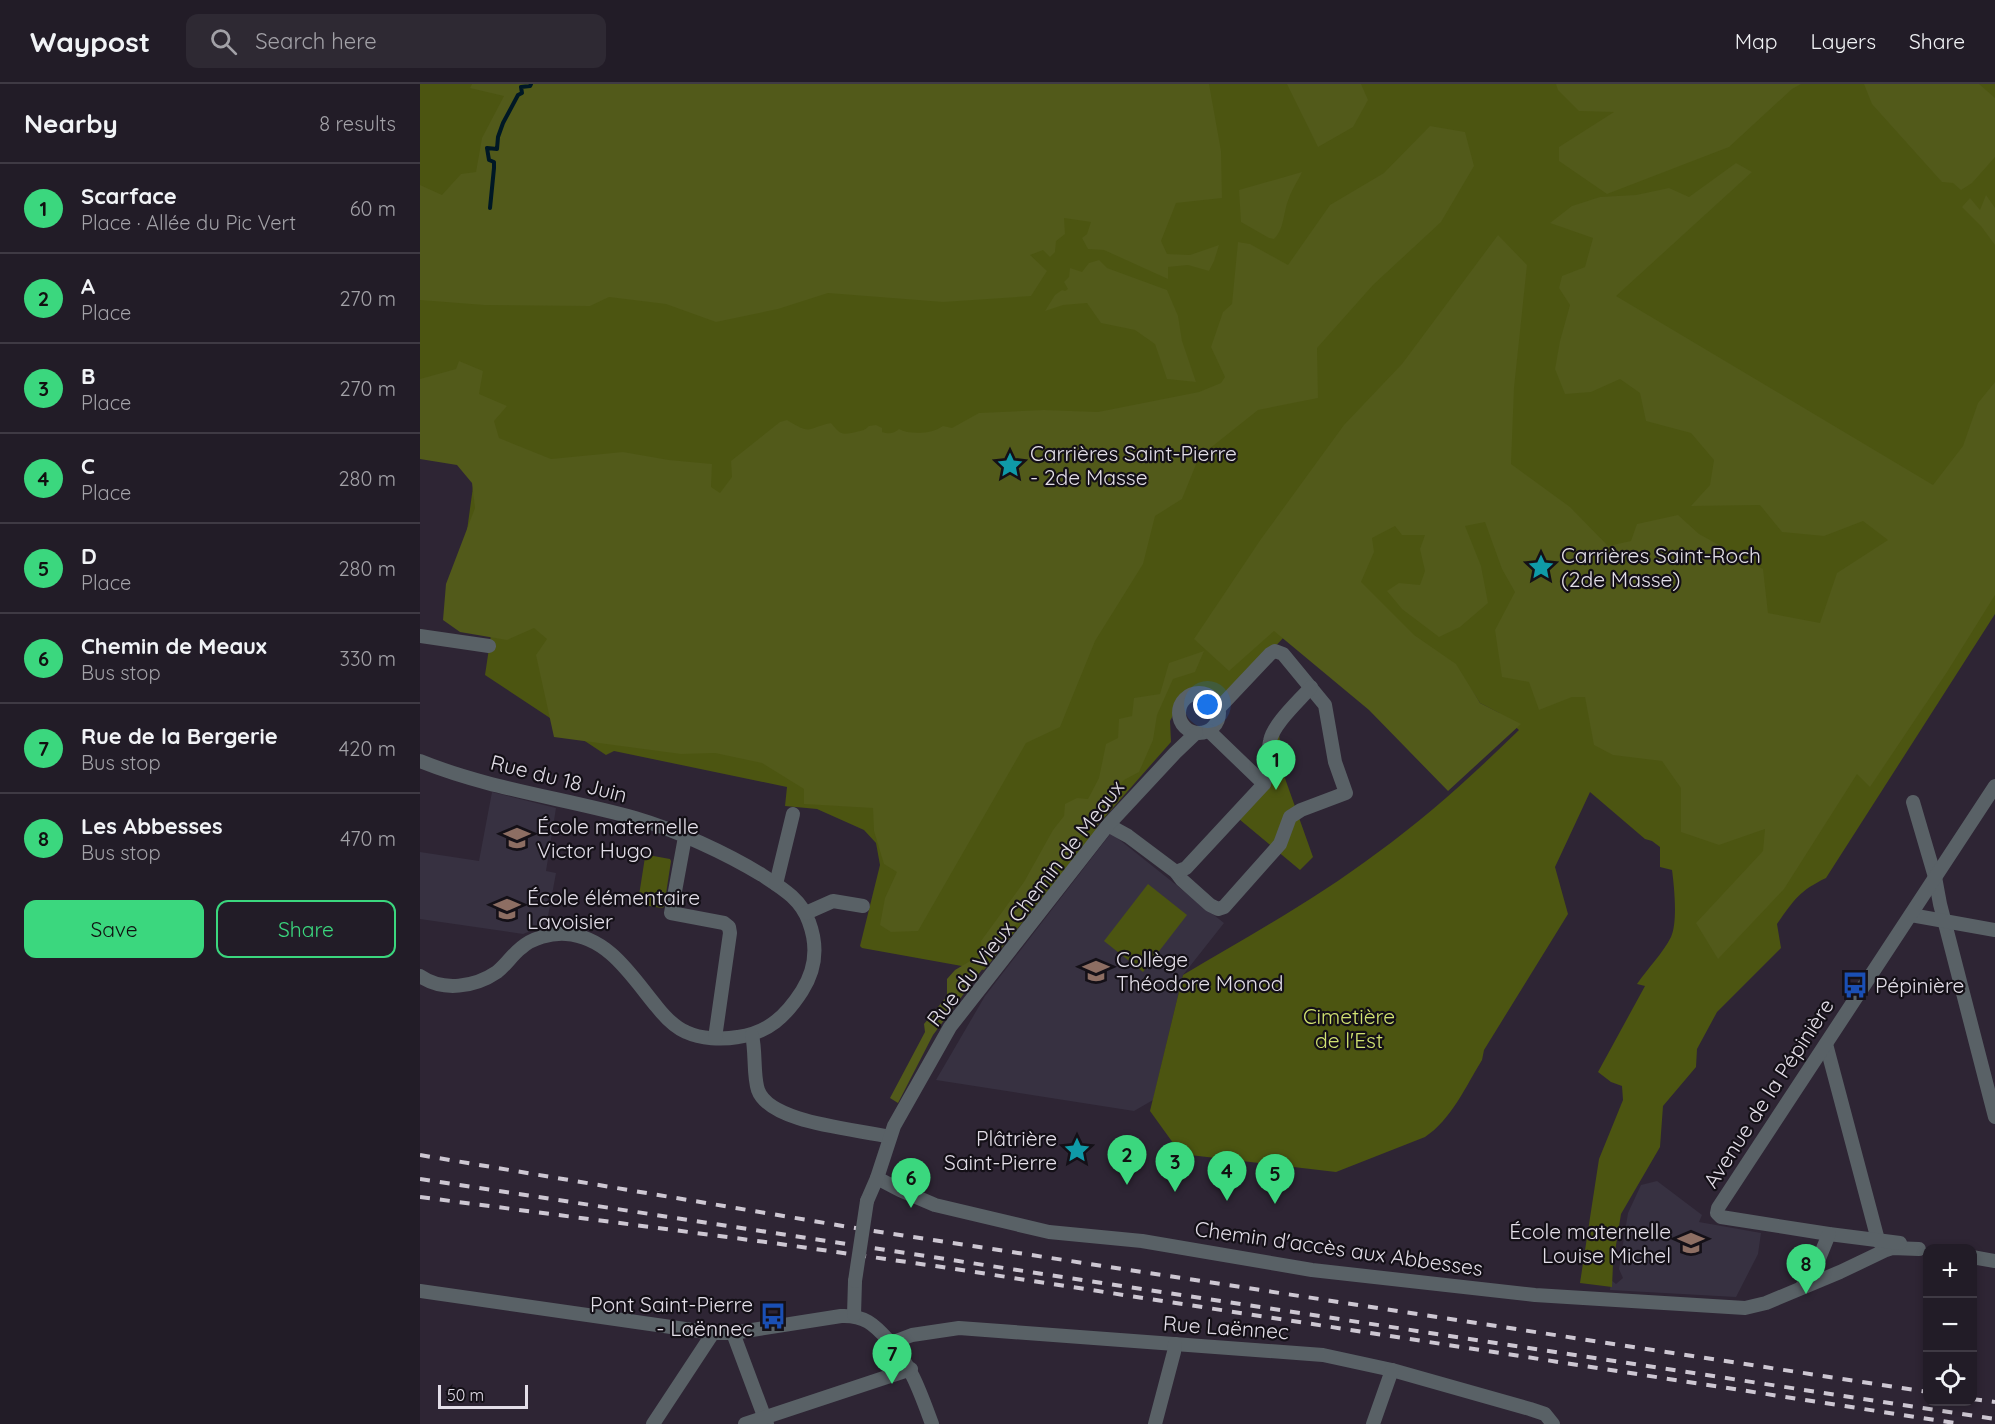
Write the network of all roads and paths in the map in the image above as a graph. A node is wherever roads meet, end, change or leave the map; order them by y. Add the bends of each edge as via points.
1 (420, 636) edge
2 (489, 646) dead end
3 (1311, 687) junction
4 (1219, 708) junction
5 (1203, 732) junction
6 (420, 761) edge
7 (1264, 784) junction
8 (1995, 786) edge
9 (1913, 802) dead end
10 (793, 814) dead end
11 (1107, 825) junction
12 (685, 837) junction
13 (1176, 872) junction
14 (1935, 877) junction
15 (776, 884) junction
16 (863, 906) dead end
17 (806, 913) junction
18 (1911, 915) junction
19 (1944, 922) junction
20 (1995, 930) edge
21 (420, 976) edge
22 (752, 1035) junction
23 (715, 1038) junction
24 (1826, 1044) junction
25 (1995, 1117) edge
26 (890, 1137) junction
27 (877, 1178) junction
28 (1829, 1234) junction
29 (1860, 1238) junction
30 (1882, 1245) junction
31 (1923, 1249) edge
32 (1870, 1257) junction
33 (1977, 1258) edge
34 (1818, 1261) junction
35 (1995, 1261) edge
36 (1840, 1272) junction
37 (1802, 1287) junction
38 (420, 1291) edge
39 (854, 1315) junction
40 (713, 1333) junction
41 (733, 1333) junction
42 (891, 1343) junction
43 (1174, 1344) junction
44 (910, 1369) junction
45 (1392, 1370) junction
46 (766, 1421) edge
47 (1551, 1423) edge
48 (653, 1424) edge
49 (745, 1424) edge
50 (932, 1424) edge
51 (1155, 1424) edge
52 (1373, 1424) edge

1 - 2 street
3 - 4 street via 1278,651 1270,654
3 - 7 street via 1274,730
3 - 13 street via 1325,705 1335,762 1346,793 1290,816 1280,844 1224,907 1210,905
4 - 5 street via 1218,721
4 - 5 street via 1206,694 1187,697 1180,708 1181,721 1190,731
5 - 7 street
5 - 11 street, Rue du Vieux Chemin de Meaux via 1175,753
6 - 12 street, Rue du 18 Juin via 466,777 636,819
7 - 13 street via 1186,868
8 - 14 street, Avenue de la Pépinière
9 - 14 street
10 - 15 street
11 - 13 street
11 - 26 street, Rue du Vieux Chemin de Meaux via 950,1027
12 - 15 street, Rue du 18 Juin via 748,866
12 - 23 street via 671,913 724,922 730,933
14 - 18 street, Avenue de la Pépinière
14 - 19 street
15 - 17 street, Rue du 18 Juin via 791,894
16 - 17 street via 833,901
17 - 22 street, Rue du 18 Juin via 815,958 807,983 781,1018
18 - 19 street
18 - 24 street, Avenue de la Pépinière
19 - 20 street
19 - 25 street
21 - 23 street, Rue du 18 Juin via 446,986 465,986 498,972 532,940 555,934 574,935 611,953 674,1025 697,1036
22 - 23 street, Rue du 18 Juin
22 - 26 street via 758,1090 770,1105 822,1125
24 - 28 street, Avenue de la Pépinière via 1717,1213 1721,1217
24 - 30 street
26 - 27 street, Rue du Vieux Chemin de Meaux
27 - 37 street, Chemin d'accès aux Abbesses via 935,1205 1049,1232 1135,1240 1312,1270 1535,1294 1734,1308 1766,1303
27 - 39 street, Rue du Vieux Chemin de Meaux, bridge via 867,1201
28 - 29 street
28 - 34 street
29 - 30 street
29 - 32 street via 1869,1244
30 - 31 street via 1906,1243
30 - 32 street, Chemin d'accès aux Abbesses
32 - 36 street, Chemin d'accès aux Abbesses
33 - 35 street
34 - 36 street via 1824,1269
34 - 37 street
36 - 37 street, Chemin d'accès aux Abbesses
38 - 40 street
39 - 41 street
39 - 42 street via 874,1324
40 - 41 street
40 - 48 street
41 - 46 street
42 - 43 street, Rue Laënnec via 912,1335 959,1328
42 - 44 street
43 - 45 street, Rue Laënnec via 1323,1355
43 - 51 street
44 - 46 street
44 - 50 street
45 - 47 street, Rue Laënnec via 1545,1414
45 - 52 street
46 - 49 street

